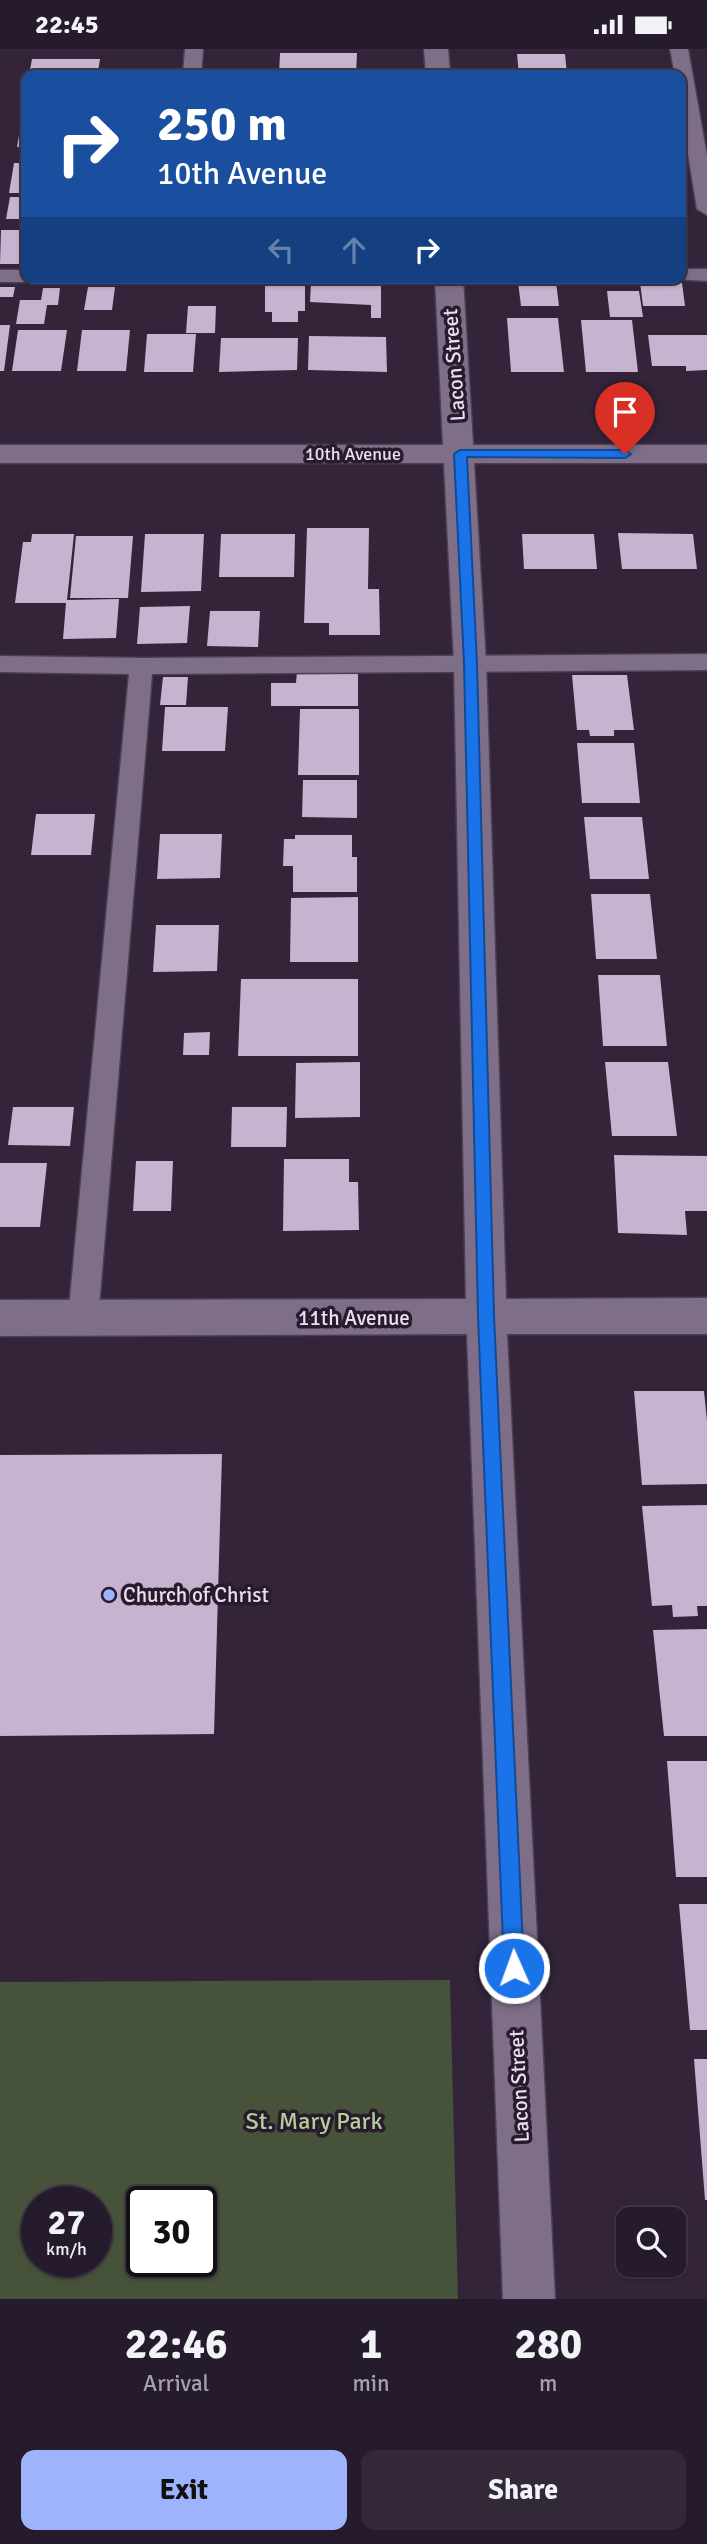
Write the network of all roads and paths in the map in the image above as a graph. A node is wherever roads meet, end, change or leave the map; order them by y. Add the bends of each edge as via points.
1 (194, 49) edge
2 (436, 49) edge
3 (679, 49) edge
4 (192, 70) edge
5 (438, 70) edge
6 (683, 70) edge
7 (686, 89) edge
8 (707, 209) edge
9 (686, 275) edge
10 (707, 275) edge
11 (0, 276) edge
12 (21, 276) edge
13 (449, 284) edge
14 (0, 454) edge
15 (460, 454) junction
16 (707, 454) edge
17 (707, 662) edge
18 (470, 663) junction
19 (0, 664) edge
20 (141, 666) junction
21 (486, 1316) junction
22 (707, 1316) edge
23 (0, 1318) edge
24 (83, 1319) junction
25 (529, 2299) edge

1 - 4 lane
2 - 5 street
3 - 6 lane
7 - 8 lane
9 - 10 lane
11 - 12 lane
13 - 15 street, Lacon Street
14 - 15 street, 10th Avenue
15 - 16 street, 10th Avenue
15 - 18 street, Lacon Street
17 - 18 lane
18 - 20 lane
18 - 21 street, Lacon Street
19 - 20 lane
20 - 24 lane
21 - 22 street, 11th Avenue
21 - 24 street, 11th Avenue
21 - 25 street, Lacon Street
23 - 24 street, 11th Avenue

